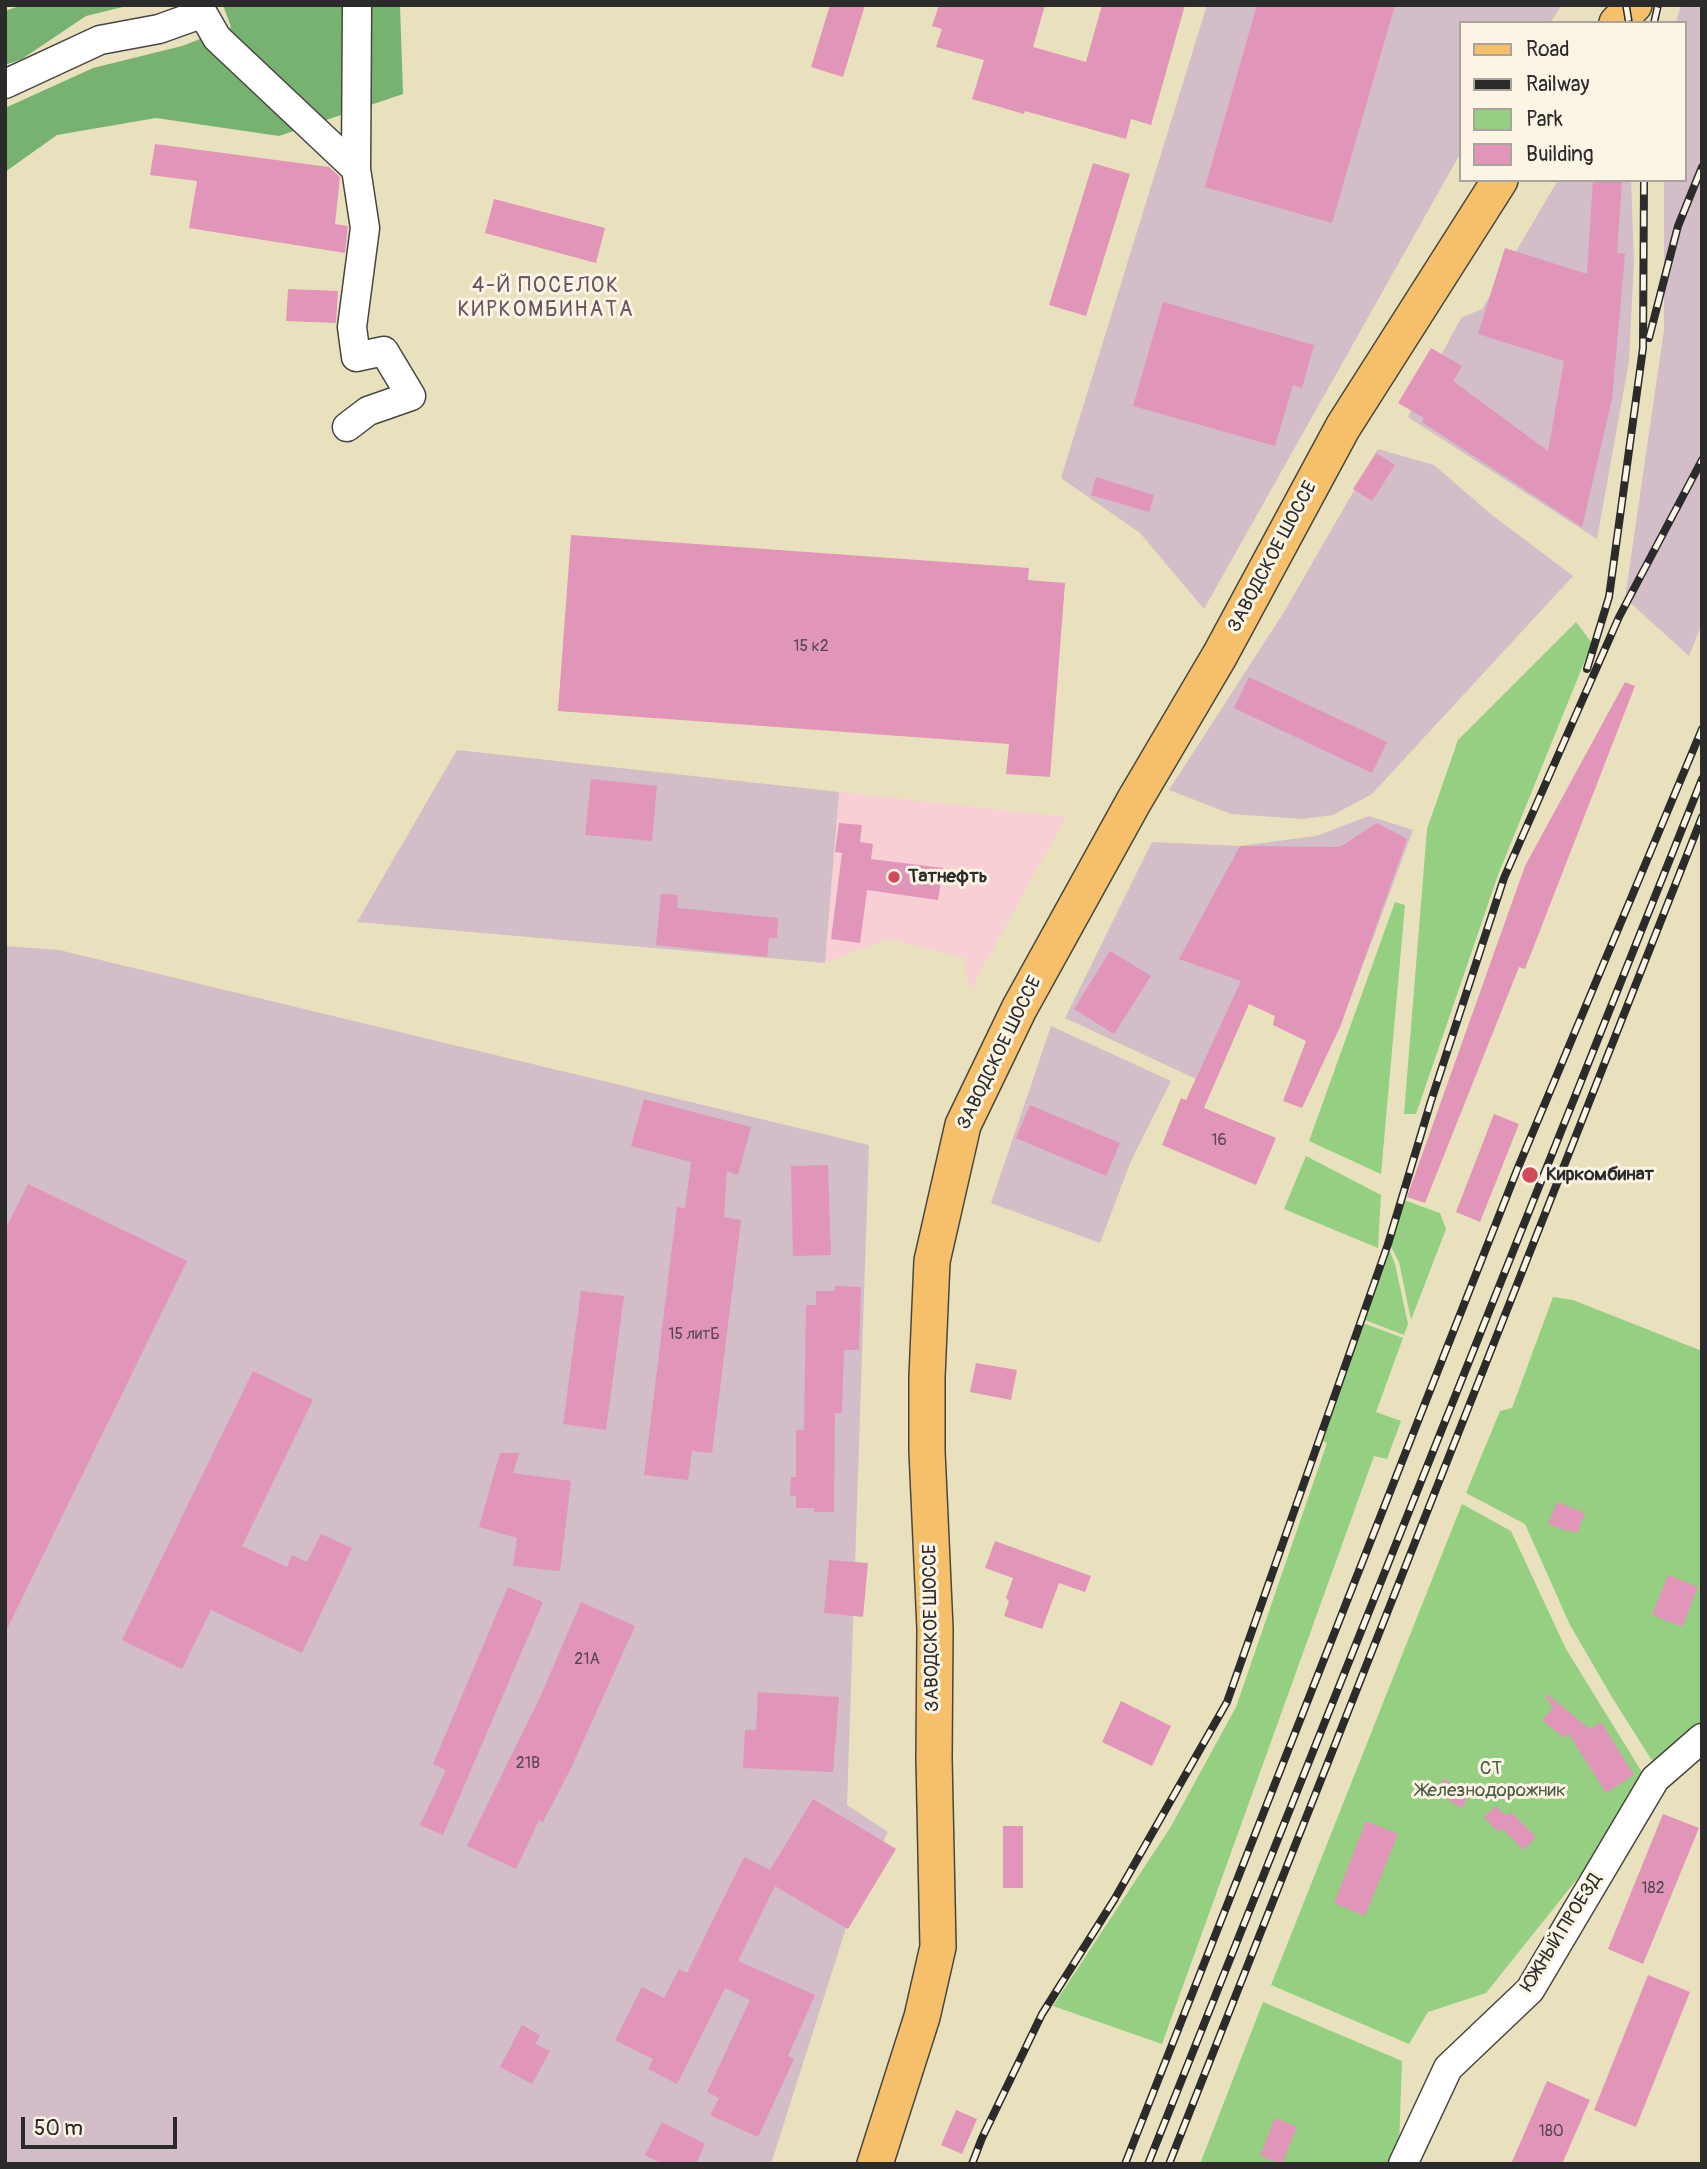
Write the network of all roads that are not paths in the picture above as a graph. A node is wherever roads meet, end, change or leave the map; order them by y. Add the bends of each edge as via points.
1 (357, 5) edge
2 (1634, 5) edge
3 (200, 10) edge
4 (1619, 21) edge
5 (5, 84) edge
6 (356, 169) junction
7 (1499, 182) edge
8 (347, 427) dead end
9 (1702, 1738) edge
10 (874, 2164) edge
11 (1404, 2164) edge

1 - 6 street
2 - 4 main road
3 - 5 street via 159,29 100,40
3 - 6 street via 217,38
6 - 8 street via 365,228 352,327 356,357 384,351 411,396 369,411
7 - 10 main road, ЗАВОДСКОЕ ШОССЕ via 1343,427 1019,1009 963,1125 932,1261 927,1377 938,1947 922,2017
9 - 11 street, ЮЖНЫЙ ПРОЕЗД via 1655,1779 1530,1990 1448,2068

